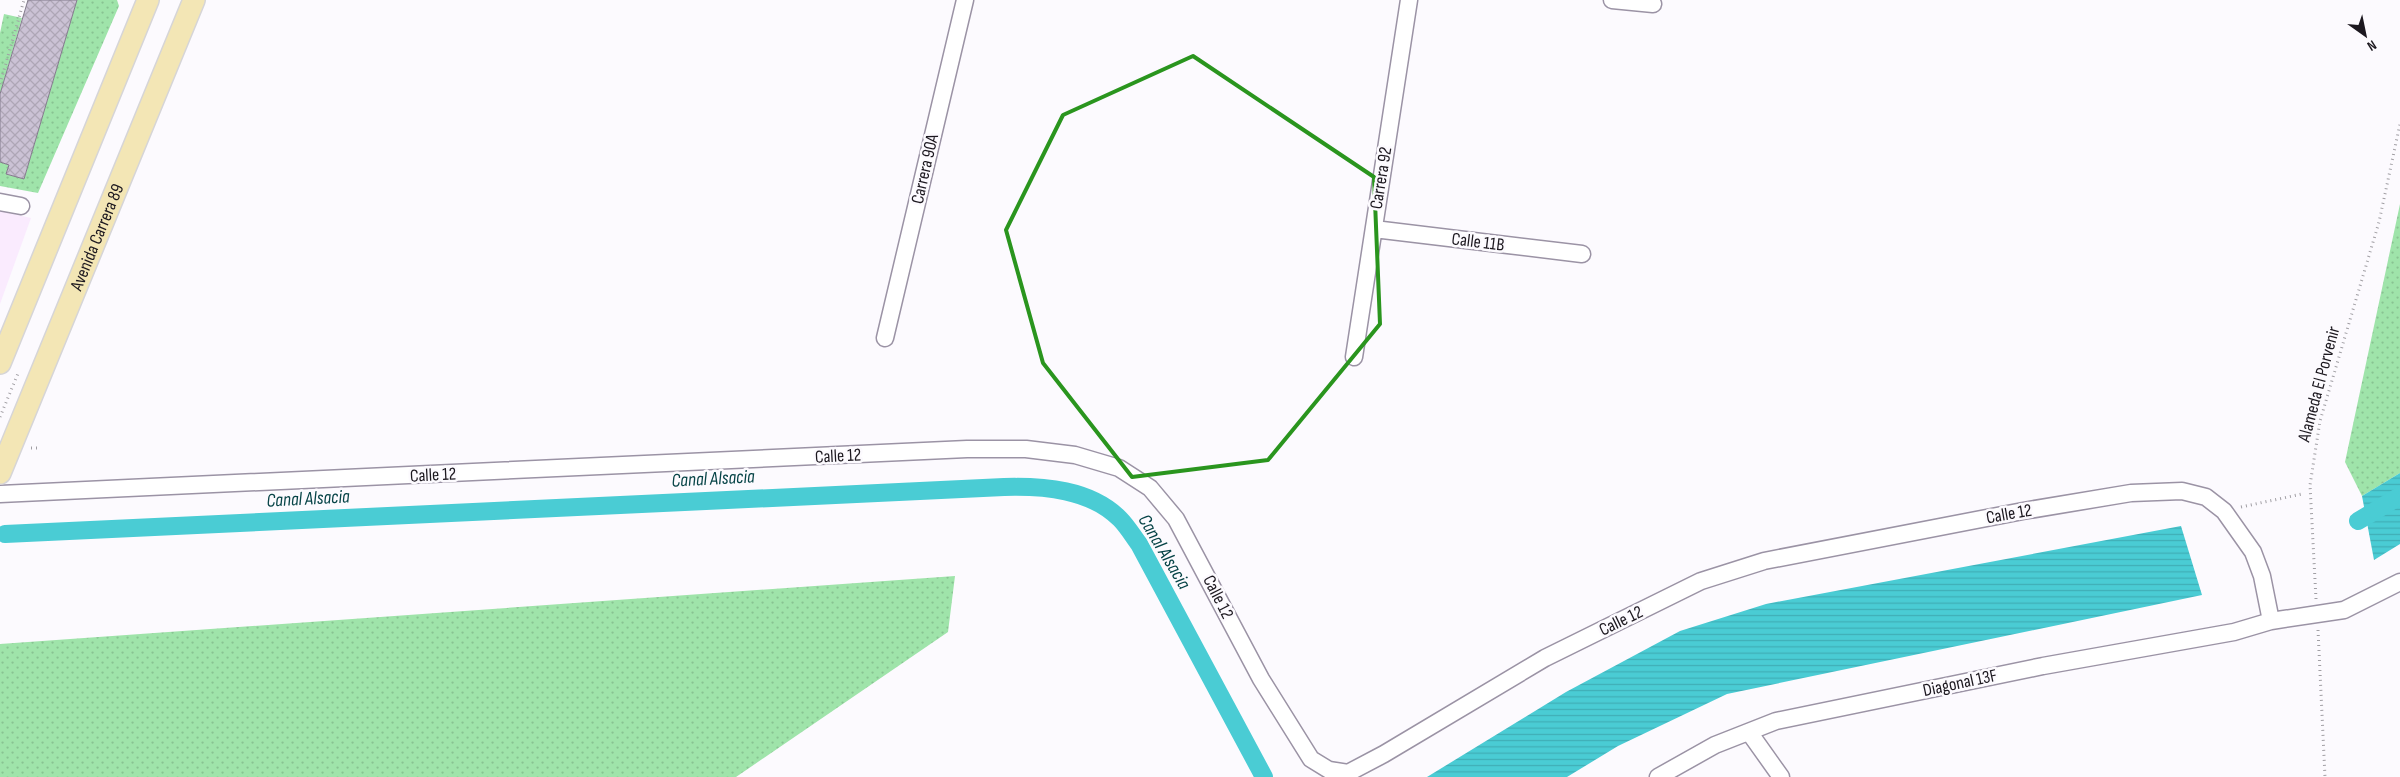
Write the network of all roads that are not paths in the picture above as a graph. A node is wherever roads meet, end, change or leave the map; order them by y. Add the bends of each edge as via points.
1 (194, 0) edge
2 (965, 0) edge
3 (1409, 0) edge
4 (1612, 0) edge
5 (145, 3) edge
6 (1653, 4) dead end
7 (0, 202) edge
8 (21, 206) dead end
9 (1374, 229) junction
10 (1582, 254) dead end
11 (885, 338) dead end
12 (1354, 357) dead end
13 (0, 363) edge
14 (0, 473) edge
15 (0, 494) edge
16 (2400, 582) edge
17 (2271, 621) junction
18 (1749, 732) junction
19 (1658, 777) edge
20 (1781, 777) edge

1 - 14 main road, Avenida Carrera 89
2 - 11 street, Carrera 90A
3 - 9 street, Carrera 92
4 - 6 street
5 - 13 main road
7 - 8 street
9 - 10 street, Calle 11B
9 - 12 street, Carrera 92
15 - 17 street, Calle 12 via 967,449 1026,449 1075,455 1119,468 1150,488 1176,519 1261,679 1311,759 1329,770 1348,773 1545,658 1701,581 1764,561 2130,493 2182,491 2206,497 2224,511 2253,552 2262,576
16 - 17 street, Diagonal 13F via 2344,610
17 - 18 street, Diagonal 13F via 2234,632 2043,666 1786,719
18 - 19 street, Diagonal 13F via 1715,745
18 - 20 street

